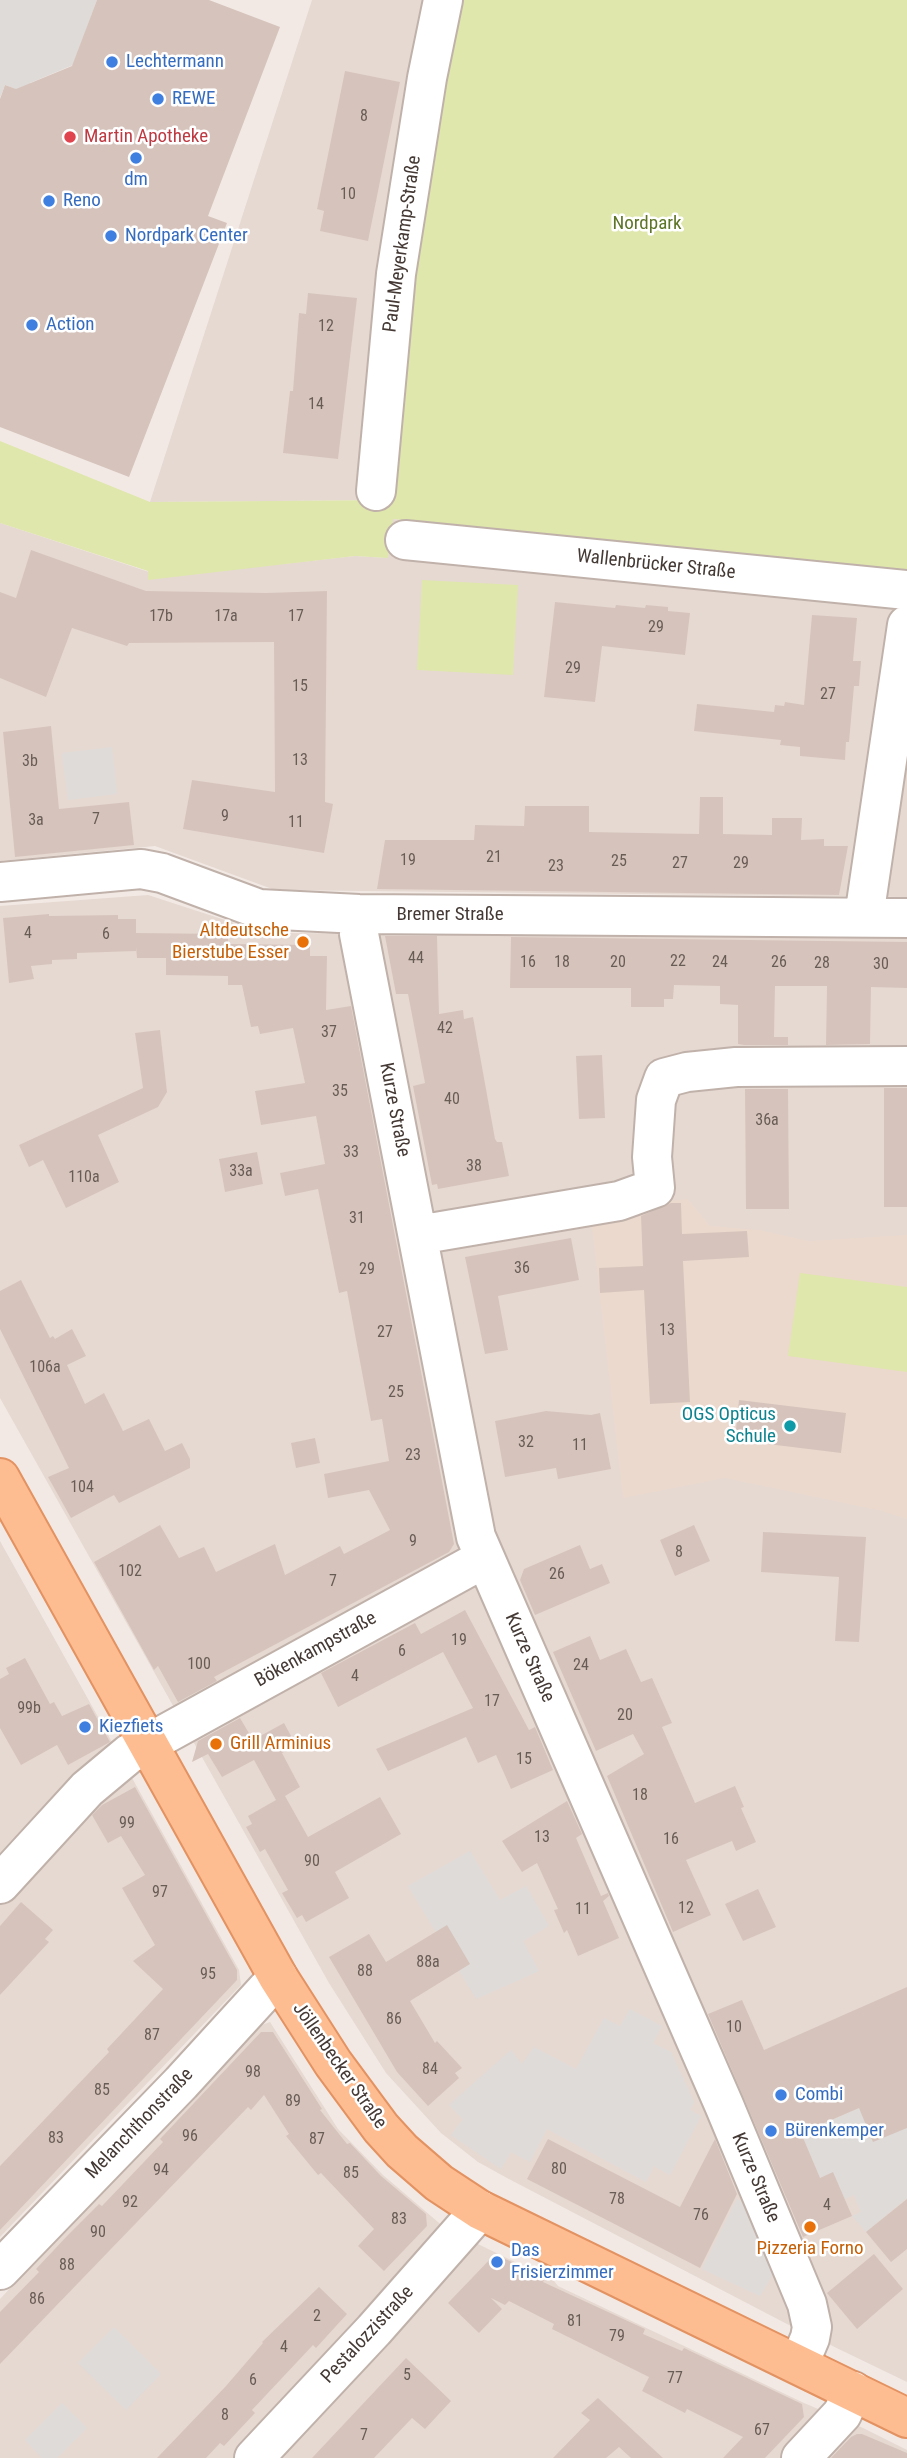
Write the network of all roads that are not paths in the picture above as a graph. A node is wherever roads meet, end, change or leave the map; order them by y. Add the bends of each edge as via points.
1 (442, 9) edge
2 (376, 491) dead end
3 (405, 540) dead end
4 (907, 590) edge
5 (907, 625) edge
6 (0, 882) edge
7 (359, 914) junction
8 (864, 917) junction
9 (907, 918) edge
10 (907, 1066) edge
11 (418, 1235) junction
12 (0, 1478) edge
13 (485, 1558) junction
14 (148, 1743) junction
15 (0, 1884) edge
16 (278, 1977) junction
17 (480, 2210) junction
18 (0, 2270) edge
19 (799, 2364) junction
20 (853, 2391) junction
21 (907, 2418) edge
22 (254, 2458) edge
23 (801, 2458) edge

1 - 2 street, Paul-Meyerkamp-Straße via 396,274
3 - 4 street, Wallenbrücker Straße
5 - 8 street
6 - 7 street, Bremer Straße via 149,869 259,909
7 - 8 street, Bremer Straße
7 - 11 street, Kurze Straße via 359,934
8 - 9 street, Bremer Straße
10 - 11 street via 736,1067 664,1078 656,1100 655,1188 619,1201
11 - 13 street, Kurze Straße via 471,1517
12 - 14 main road, Jöllenbecker Straße
13 - 14 street, Bökenkampstraße
13 - 19 street, Kurze Straße via 807,2304 812,2327
14 - 15 street, Bökenkampstraße via 87,1789
14 - 16 main road, Jöllenbecker Straße
16 - 17 main road, Jöllenbecker Straße via 381,2128 439,2183
16 - 18 street, Melanchthonstraße
17 - 19 main road, Jöllenbecker Straße
17 - 22 street, Pestalozzistraße
19 - 20 main road, Jöllenbecker Straße
20 - 21 main road, Jöllenbecker Straße
20 - 23 street via 842,2414

